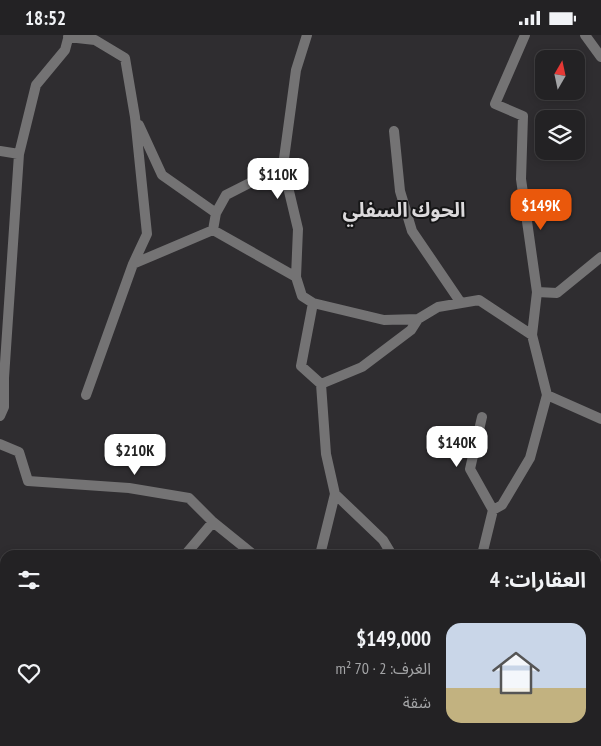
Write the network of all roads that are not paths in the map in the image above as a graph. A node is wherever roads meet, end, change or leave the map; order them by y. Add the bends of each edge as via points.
1 (307, 35) edge
2 (525, 35) edge
3 (585, 35) edge
4 (68, 36) edge
5 (601, 57) edge
6 (135, 117) junction
7 (394, 131) dead end
8 (0, 151) edge
9 (19, 154) junction
10 (283, 166) junction
11 (216, 213) junction
12 (212, 230) junction
13 (601, 257) edge
14 (133, 264) junction
15 (296, 277) junction
16 (537, 292) junction
17 (313, 303) junction
18 (461, 303) junction
19 (418, 319) junction
20 (532, 335) junction
21 (2, 378) edge
22 (321, 384) junction
23 (86, 395) dead end
24 (547, 395) junction
25 (0, 416) edge
26 (482, 417) dead end
27 (601, 419) edge
28 (0, 444) edge
29 (335, 494) junction
30 (493, 510) junction
31 (213, 521) junction
32 (190, 550) edge
33 (248, 550) edge
34 (321, 550) edge
35 (389, 550) edge
36 (483, 550) edge

1 - 10 street via 296,70
2 - 16 street via 496,104 523,116 521,179
3 - 5 street
4 - 6 street via 95,41 125,58
4 - 9 street via 65,50 36,85
6 - 11 street via 162,175
6 - 14 street via 147,233
7 - 18 street via 400,191 412,231
8 - 9 street
9 - 21 street
10 - 11 street via 226,195
10 - 15 street via 298,229
11 - 12 street
12 - 14 street
12 - 15 street
13 - 16 street via 557,293
14 - 23 street
15 - 17 street via 302,296
16 - 20 street
17 - 19 street via 384,320
17 - 22 street via 301,365
18 - 19 street via 438,307
18 - 20 street via 479,300
19 - 22 street via 411,330 362,367
20 - 24 street
21 - 25 street via 4,407
22 - 29 street via 326,454
24 - 27 street
24 - 30 street via 530,458 502,505
26 - 30 street via 470,469
28 - 31 street via 18,452 28,481 129,488 189,497
29 - 34 street
29 - 35 street via 383,540
30 - 36 street
31 - 32 street
31 - 33 street

